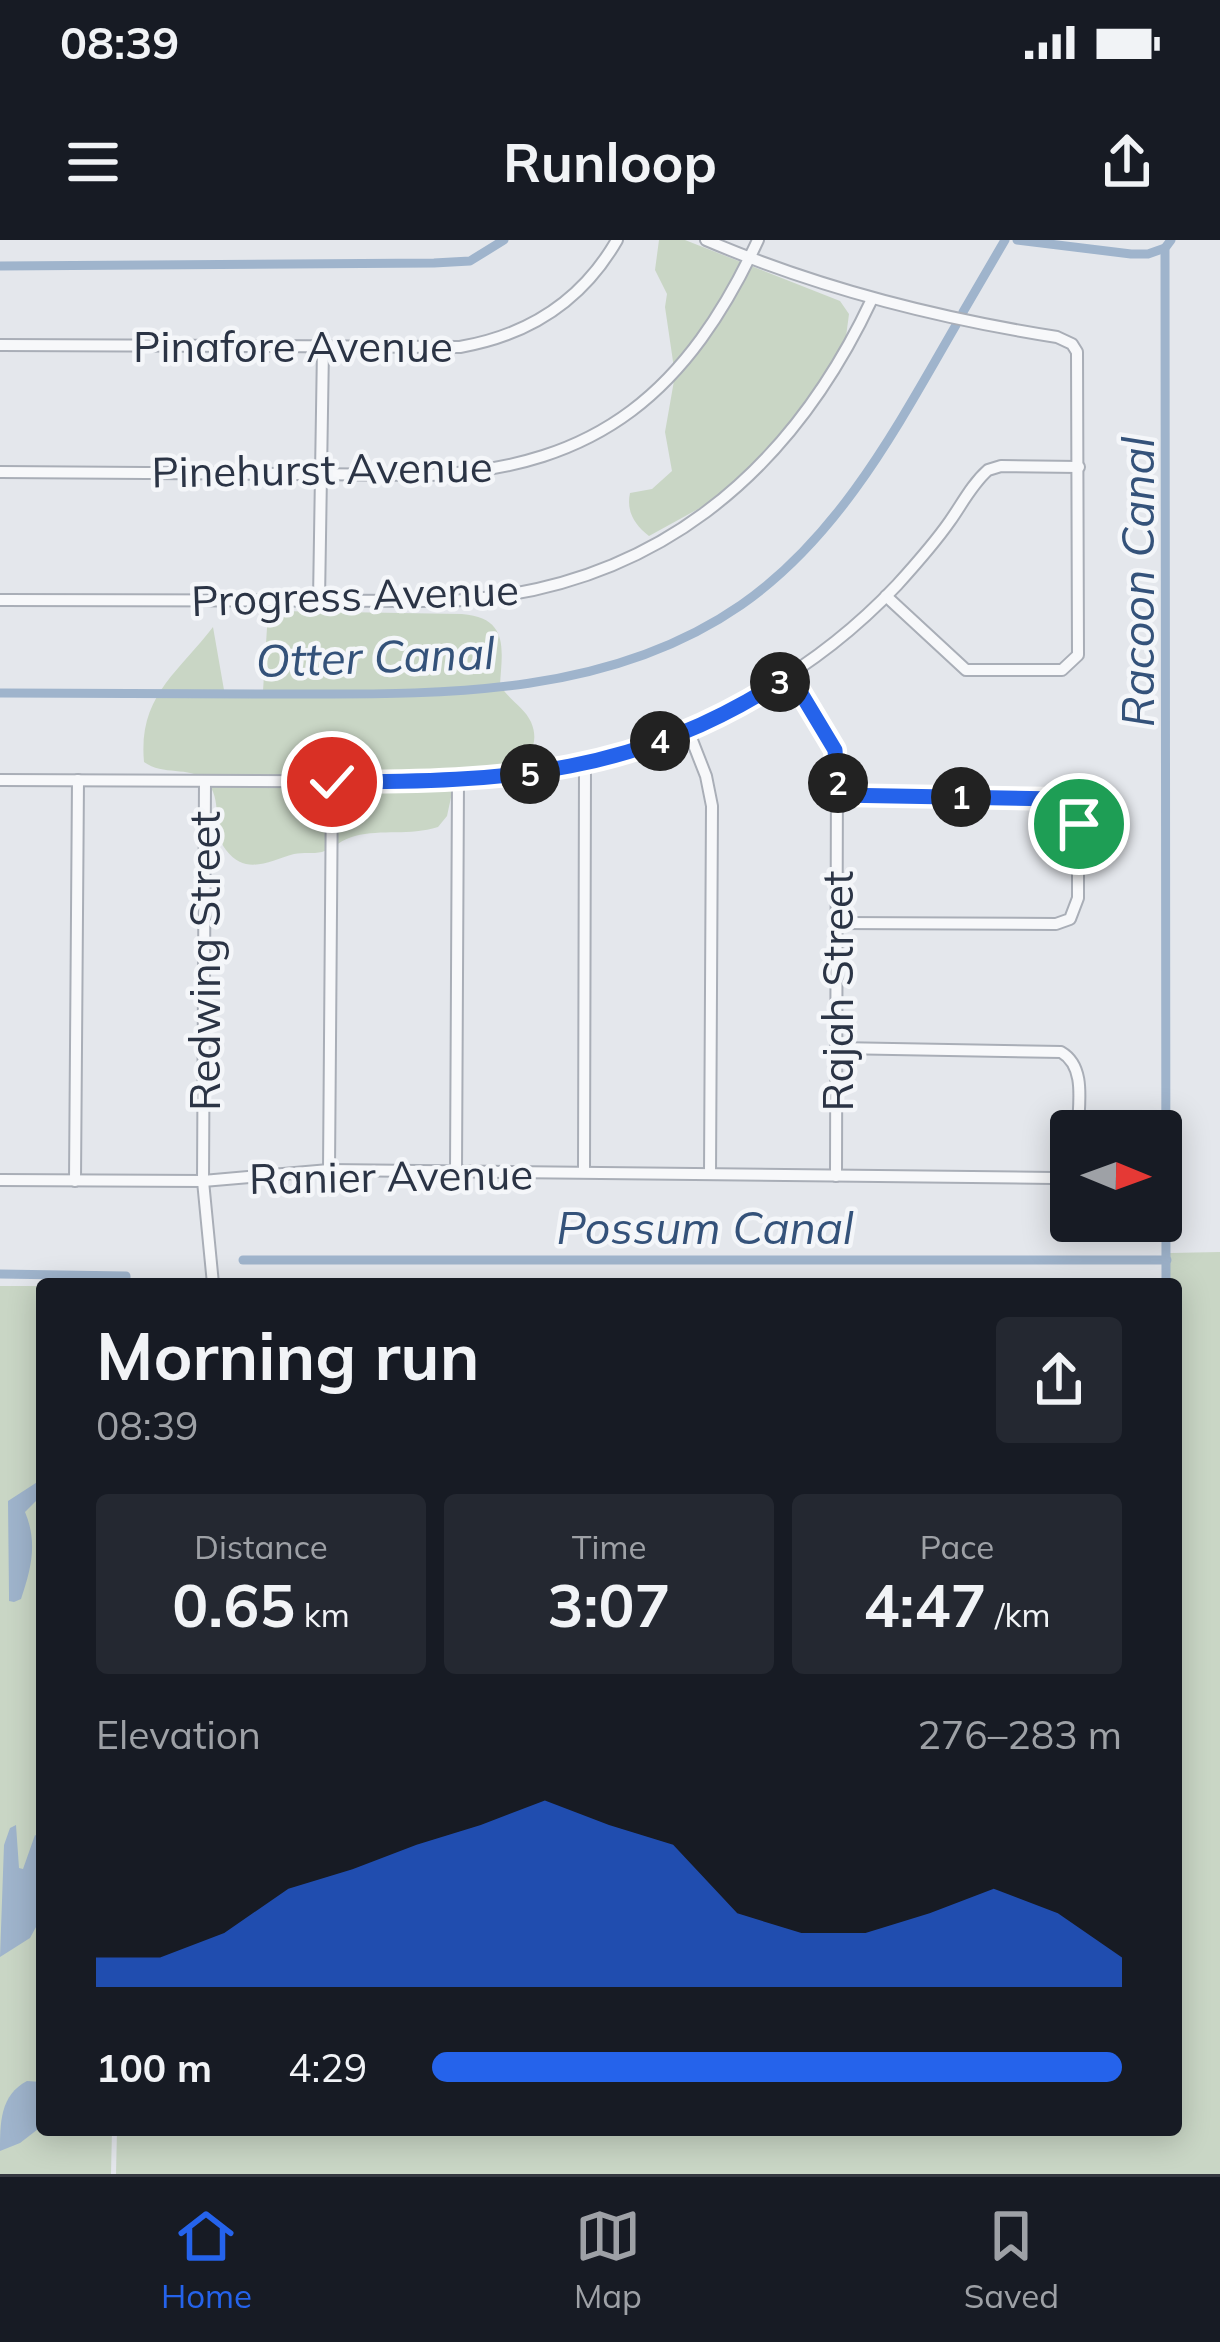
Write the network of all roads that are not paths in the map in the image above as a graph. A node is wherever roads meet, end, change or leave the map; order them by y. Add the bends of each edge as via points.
1 (617, 240) edge
2 (706, 240) edge
3 (758, 240) edge
4 (749, 259) junction
5 (872, 299) junction
6 (0, 345) edge
7 (323, 348) junction
8 (1078, 467) junction
9 (0, 472) edge
10 (320, 474) junction
11 (886, 596) junction
12 (0, 600) edge
13 (319, 600) junction
14 (790, 675) junction
15 (688, 730) junction
16 (585, 764) junction
17 (0, 780) edge
18 (78, 780) junction
19 (205, 781) junction
20 (332, 782) junction
21 (458, 782) junction
22 (838, 795) junction
23 (837, 923) junction
24 (837, 1048) junction
25 (1078, 1110) edge
26 (328, 1170) junction
27 (456, 1171) junction
28 (584, 1172) junction
29 (710, 1174) junction
30 (836, 1176) junction
31 (1050, 1178) edge
32 (0, 1180) edge
33 (75, 1181) junction
34 (203, 1181) junction
35 (212, 1278) edge

1 - 7 street, Pinafore Avenue via 570,299 514,333 460,347
2 - 4 street
3 - 4 street, Pinehurst Avenue
4 - 5 street
4 - 10 street, Pinehurst Avenue via 683,364 585,440 492,470
5 - 8 street via 1072,344 1080,366
5 - 13 street, Progress Avenue via 816,400 776,452 720,503 647,550 573,581 509,596
6 - 7 street, Pinafore Avenue
7 - 10 street
8 - 11 street via 988,470
8 - 11 street via 1079,643 1062,670 966,670
9 - 10 street, Pinehurst Avenue
10 - 13 street
11 - 14 street
12 - 13 street, Progress Avenue
14 - 15 street
14 - 22 street, Rajah Street via 835,750
15 - 16 street
15 - 29 street via 712,806
16 - 21 street
16 - 28 street
17 - 18 street
18 - 19 street
18 - 33 street
19 - 20 street
19 - 34 street, Redwing Street
20 - 21 street
20 - 26 street
21 - 27 street
22 - 23 street, Rajah Street
22 - 23 street via 1071,804 1079,861 1070,919
23 - 24 street, Rajah Street
24 - 25 street via 1052,1050 1078,1068
24 - 30 street, Rajah Street
26 - 27 street, Ranier Avenue
26 - 34 street, Ranier Avenue
27 - 28 street, Ranier Avenue
28 - 29 street, Ranier Avenue
29 - 30 street, Ranier Avenue
30 - 31 street, Ranier Avenue
32 - 33 street, Ranier Avenue
33 - 34 street, Ranier Avenue
34 - 35 street, Redwing Street

